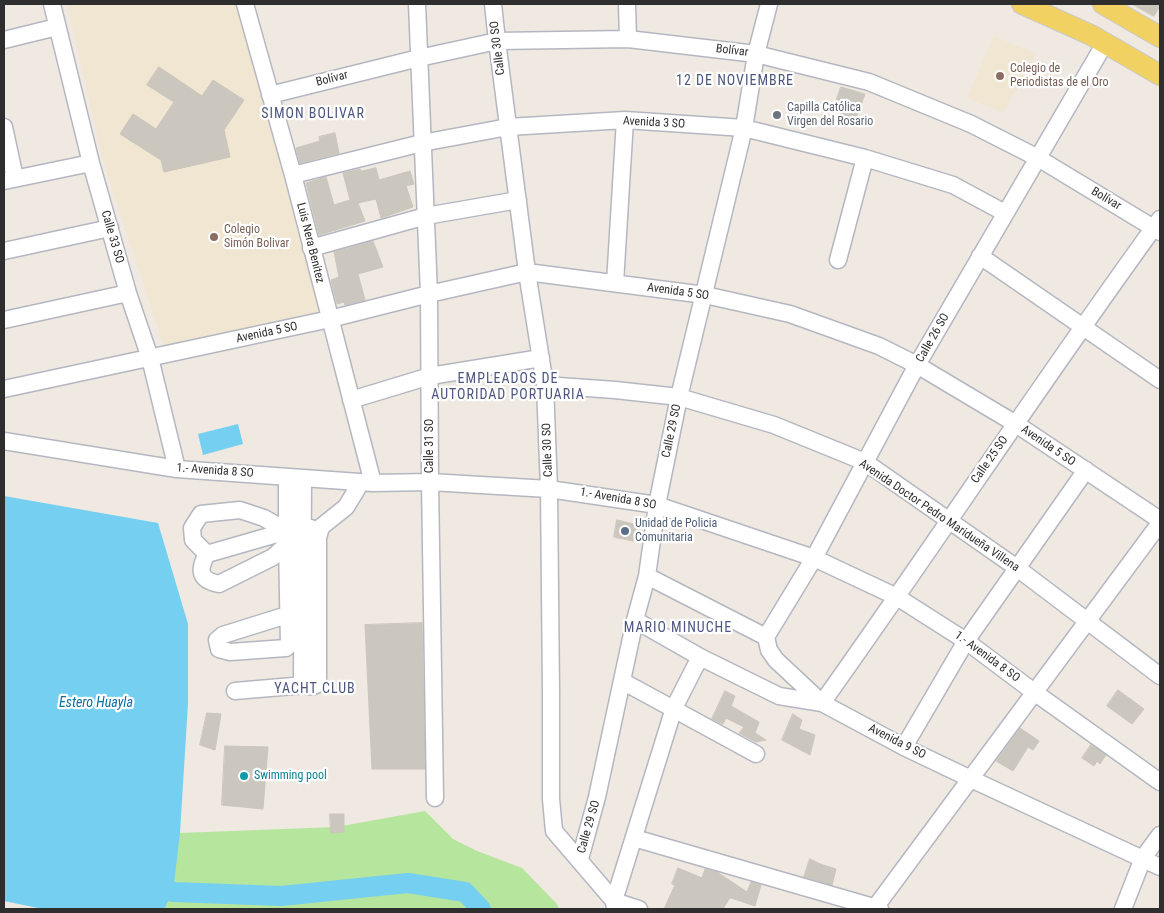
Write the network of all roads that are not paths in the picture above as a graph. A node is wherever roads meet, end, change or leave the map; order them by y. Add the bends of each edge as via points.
1 (52, 4) edge
2 (245, 4) edge
3 (417, 4) edge
4 (494, 4) edge
5 (627, 4) edge
6 (769, 4) edge
7 (1022, 4) edge
8 (1104, 4) edge
9 (57, 27) junction
10 (1160, 37) edge
11 (628, 39) junction
12 (4, 40) edge
13 (496, 41) junction
14 (1105, 43) junction
15 (756, 54) junction
16 (419, 58) junction
17 (1160, 75) edge
18 (270, 95) junction
19 (625, 120) junction
20 (4, 127) edge
21 (508, 127) junction
22 (744, 128) junction
23 (422, 143) junction
24 (865, 158) junction
25 (1038, 158) junction
26 (91, 163) junction
27 (293, 175) junction
28 (10, 179) edge
29 (518, 200) junction
30 (1005, 213) junction
31 (426, 216) junction
32 (1158, 227) edge
33 (110, 228) junction
34 (311, 248) junction
35 (4, 251) edge
36 (980, 256) junction
37 (838, 260) dead end
38 (527, 272) junction
39 (615, 283) junction
40 (128, 293) junction
41 (429, 294) junction
42 (705, 295) junction
43 (330, 319) junction
44 (4, 320) edge
45 (1084, 327) junction
46 (150, 358) junction
47 (541, 358) junction
48 (917, 365) junction
49 (430, 376) junction
50 (1160, 380) edge
51 (545, 385) junction
52 (4, 389) edge
53 (679, 397) junction
54 (352, 400) junction
55 (1016, 424) junction
56 (4, 436) edge
57 (865, 462) junction
58 (178, 469) junction
59 (1086, 470) junction
60 (295, 477) junction
61 (366, 482) junction
62 (430, 482) junction
63 (549, 488) junction
64 (656, 505) junction
65 (948, 520) junction
66 (1160, 521) edge
67 (321, 528) junction
68 (292, 535) junction
69 (207, 554) junction
70 (814, 558) junction
71 (1017, 568) junction
72 (647, 576) junction
73 (897, 597) junction
74 (287, 615) dead end
75 (635, 620) junction
76 (1088, 622) junction
77 (766, 637) junction
78 (966, 641) junction
79 (700, 657) junction
80 (1160, 676) edge
81 (622, 681) junction
82 (305, 685) junction
83 (235, 690) dead end
84 (1034, 692) junction
85 (822, 703) junction
86 (674, 708) junction
87 (904, 747) junction
88 (756, 754) dead end
89 (971, 779) junction
90 (1160, 782) edge
91 (435, 798) dead end
92 (1160, 835) edge
93 (634, 838) junction
94 (1143, 858) junction
95 (580, 859) junction
96 (1160, 867) edge
97 (614, 905) edge
98 (639, 909) edge
99 (876, 909) edge
100 (1123, 909) edge

1 - 9 street, Calle 33 SO
2 - 18 street, Luis Nera Benitez
3 - 16 street, Calle 31 SO
4 - 13 street, Calle 30 SO
5 - 11 street
6 - 15 street, Calle 29 SO
7 - 14 main road
8 - 10 main road
9 - 12 street
9 - 26 street, Calle 33 SO
11 - 13 street, Bolívar
11 - 15 street, Bolívar
13 - 16 street, Bolívar
13 - 21 street, Calle 30 SO
14 - 17 main road
14 - 25 street, Calle 26 SO
15 - 22 street, Calle 29 SO
15 - 25 street, Bolívar via 869,82 971,124
16 - 18 street, Bolívar
16 - 23 street, Calle 31 SO
18 - 27 street, Luis Nera Benitez
19 - 21 street, Avenida 3 SO
19 - 22 street, Avenida 3 SO
19 - 39 street
20 - 28 street
21 - 23 street, Avenida 3 SO
21 - 29 street, Calle 30 SO
22 - 24 street, Avenida 3 SO
22 - 42 street, Calle 29 SO
23 - 27 street, Avenida 3 SO
23 - 31 street, Calle 31 SO
24 - 30 street, Avenida 3 SO via 953,185
24 - 37 street
25 - 30 street, Calle 26 SO
25 - 32 street, Bolívar
26 - 28 street
26 - 33 street, Calle 33 SO
27 - 34 street, Luis Nera Benitez
29 - 31 street
29 - 38 street, Calle 30 SO
30 - 36 street, Calle 26 SO
31 - 34 street
31 - 41 street, Calle 31 SO
32 - 45 street, Calle 25 SO
33 - 35 street
33 - 40 street, Calle 33 SO
34 - 43 street, Luis Nera Benitez
36 - 45 street
36 - 48 street, Calle 26 SO
38 - 39 street, Avenida 5 SO
38 - 41 street, Avenida 5 SO
38 - 47 street, Calle 30 SO
39 - 42 street, Avenida 5 SO
40 - 44 street
40 - 46 street, Calle 33 SO
41 - 43 street, Avenida 5 SO
41 - 49 street, Calle 31 SO
42 - 48 street, Avenida 5 SO via 790,314 879,346
42 - 53 street, Calle 29 SO
43 - 46 street, Avenida 5 SO
43 - 54 street, Luis Nera Benitez
45 - 50 street
45 - 55 street, Calle 25 SO
46 - 52 street, Avenida 5 SO
46 - 58 street, Calle 33 SO
47 - 49 street
47 - 51 street, Calle 30 SO
48 - 55 street, Avenida 5 SO
48 - 57 street, Calle 26 SO
49 - 54 street
49 - 62 street, Calle 31 SO
51 - 53 street, Avenida Doctor Pedro Maridueña Villena
51 - 63 street, Calle 30 SO
53 - 57 street, Avenida Doctor Pedro Maridueña Villena via 774,425
53 - 64 street, Calle 29 SO
54 - 61 street, Luis Nera Benitez
55 - 59 street, Avenida 5 SO
55 - 65 street, Calle 25 SO
56 - 58 street, 1.- Avenida 8 SO
57 - 65 street, Avenida Doctor Pedro Maridueña Villena
57 - 70 street, Calle 26 SO
58 - 60 street, 1.- Avenida 8 SO
59 - 66 street, Avenida 5 SO
59 - 71 street
60 - 61 street, 1.- Avenida 8 SO
60 - 68 street
61 - 62 street, 1.- Avenida 8 SO
61 - 67 street
62 - 63 street, 1.- Avenida 8 SO
62 - 91 street, Calle 31 SO
63 - 64 street, 1.- Avenida 8 SO
63 - 95 street, Calle 30 SO via 550,799 554,831
64 - 70 street, 1.- Avenida 8 SO
64 - 72 street, Calle 29 SO
65 - 71 street, Avenida Doctor Pedro Maridueña Villena
65 - 73 street, Calle 25 SO
66 - 76 street
67 - 68 street
67 - 82 street via 318,538 318,684 314,687
68 - 69 street
68 - 69 street via 273,557 219,584 203,577 201,564
68 - 69 street via 264,518 240,510 201,514 192,528 193,540
68 - 74 street
68 - 82 street via 302,680
70 - 73 street, 1.- Avenida 8 SO
70 - 77 street, Calle 26 SO
71 - 76 street, Avenida Doctor Pedro Maridueña Villena
71 - 78 street
72 - 75 street, Calle 29 SO
72 - 77 street
73 - 78 street, 1.- Avenida 8 SO
73 - 85 street, Calle 25 SO
75 - 79 street, Avenida 9 SO
75 - 81 street, Calle 29 SO
76 - 80 street, Avenida Doctor Pedro Maridueña Villena
76 - 84 street
77 - 85 street via 776,660
78 - 84 street, 1.- Avenida 8 SO
78 - 87 street
79 - 85 street, Avenida 9 SO via 779,696
79 - 86 street
81 - 86 street
81 - 95 street, Calle 29 SO
82 - 83 street
84 - 89 street
84 - 90 street, 1.- Avenida 8 SO
85 - 87 street, Avenida 9 SO
86 - 88 street
86 - 93 street
87 - 89 street, Avenida 9 SO
89 - 94 street, Avenida 9 SO
89 - 99 street
92 - 94 street
93 - 97 street
93 - 99 street
94 - 96 street, Avenida 9 SO
94 - 100 street
95 - 97 street, Calle 30 SO
97 - 98 street

